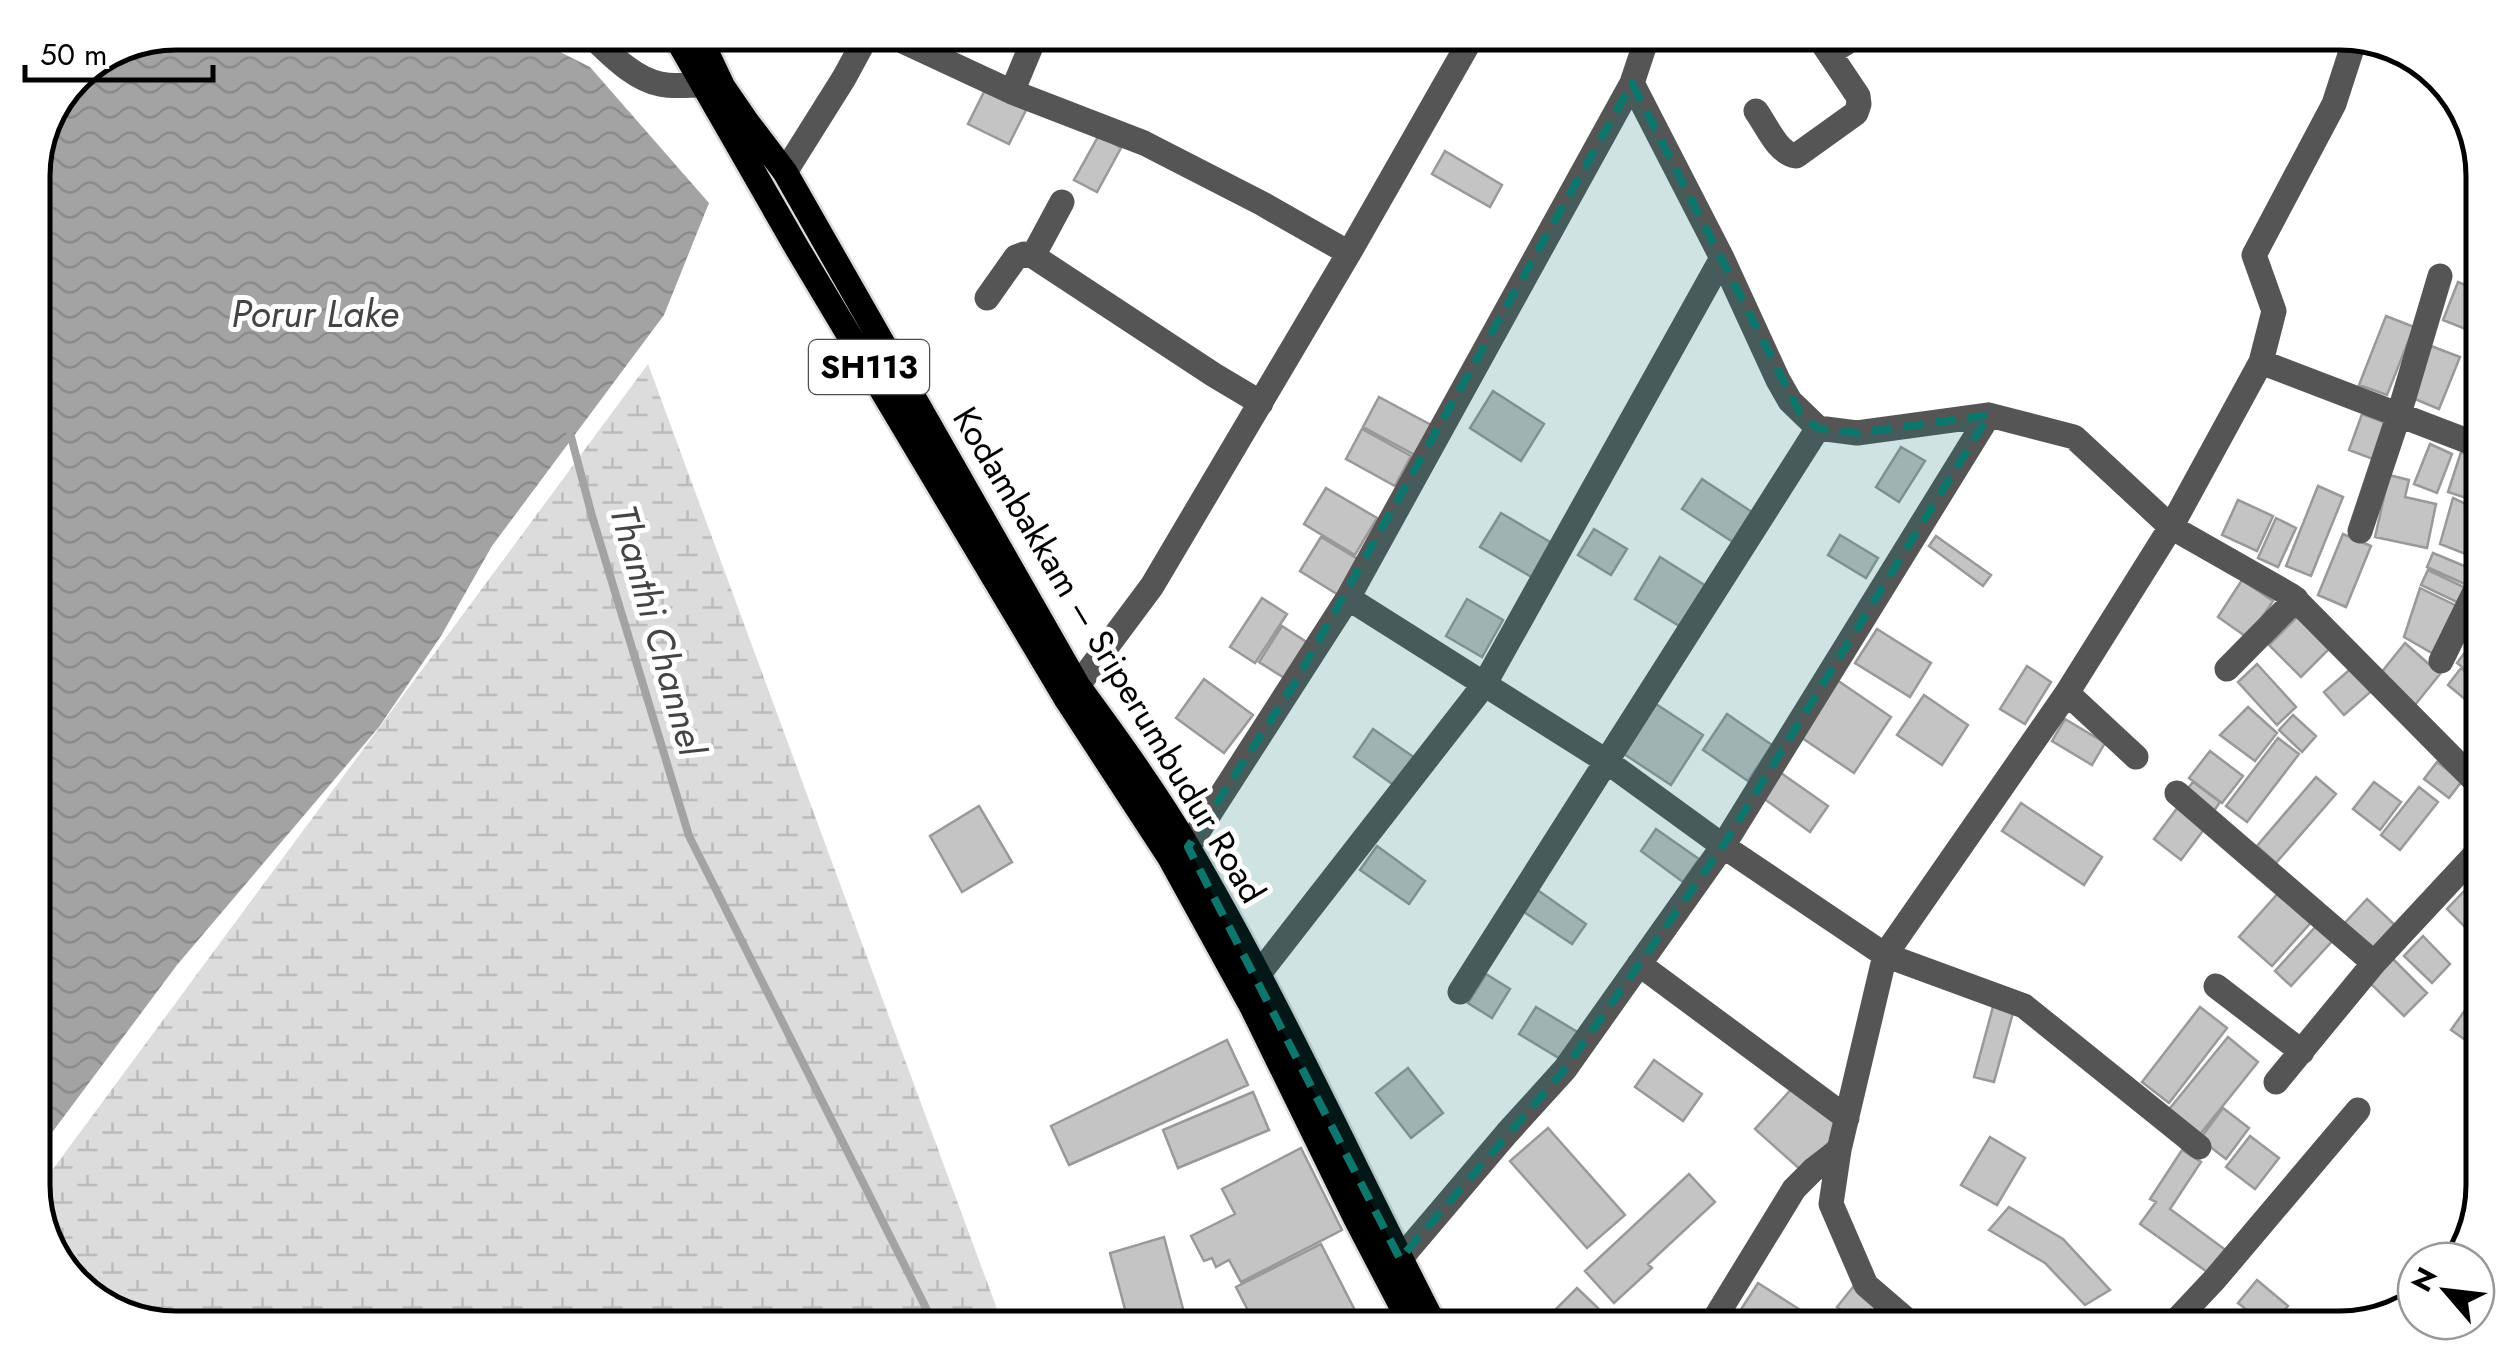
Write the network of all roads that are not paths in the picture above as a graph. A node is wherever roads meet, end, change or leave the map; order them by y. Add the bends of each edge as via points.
1 (607, 50) edge
2 (683, 50) edge
3 (706, 50) edge
4 (859, 50) edge
5 (922, 50) edge
6 (1030, 50) edge
7 (1465, 50) edge
8 (1643, 50) edge
9 (1827, 50) edge
10 (2351, 51) edge
11 (1632, 83) junction
12 (702, 85) junction
13 (1012, 92) junction
14 (1756, 111) dead end
15 (785, 172) junction
16 (1062, 202) dead end
17 (820, 232) junction
18 (798, 248) junction
19 (1349, 254) junction
20 (1033, 256) junction
21 (1722, 258) junction
22 (2440, 276) dead end
23 (987, 298) dead end
24 (2261, 362) junction
25 (1261, 402) junction
26 (2398, 414) junction
27 (1990, 415) junction
28 (1818, 428) junction
29 (2466, 440) edge
30 (2171, 527) junction
31 (2360, 532) dead end
32 (1348, 598) junction
33 (2296, 599) junction
34 (2466, 608) edge
35 (2440, 660) dead end
36 (2227, 669) dead end
37 (1484, 684) junction
38 (1073, 693) junction
39 (2067, 693) junction
40 (2136, 757) dead end
41 (1606, 761) junction
42 (2466, 771) edge
43 (2177, 794) dead end
44 (1723, 846) junction
45 (1188, 847) junction
46 (2466, 865) edge
47 (1885, 955) junction
48 (2374, 963) junction
49 (1639, 964) junction
50 (1258, 975) junction
51 (2216, 986) dead end
52 (1460, 992) dead end
53 (2302, 1052) junction
54 (2276, 1082) dead end
55 (2358, 1110) dead end
56 (1847, 1118) junction
57 (2199, 1147) dead end
58 (1840, 1150) junction
59 (1400, 1259) junction
60 (1404, 1311) edge
61 (1427, 1311) edge
62 (1719, 1311) edge
63 (1896, 1311) edge
64 (2184, 1311) edge

1 - 12 street via 645,79
2 - 12 main road, Kodambakkam – Sriperumbudur Road / SH113
3 - 15 main road, Kodambakkam – Sriperumbudur Road / SH113
4 - 15 street
5 - 13 street
6 - 13 street
7 - 19 street
8 - 11 street
9 - 14 street via 1858,96 1852,118 1792,156
10 - 24 street via 2334,104 2254,255 2274,310
11 - 21 street
11 - 32 street
12 - 18 main road, Kodambakkam – Sriperumbudur Road / SH113
13 - 19 street via 1144,143
15 - 17 main road, Kodambakkam – Sriperumbudur Road / SH113
16 - 20 street
17 - 18 main road
17 - 38 main road, Kodambakkam – Sriperumbudur Road / SH113
18 - 38 main road, Kodambakkam – Sriperumbudur Road / SH113
19 - 25 street
20 - 23 street via 1016,258
20 - 25 street
21 - 28 street via 1784,390
21 - 37 street
22 - 26 street
24 - 26 street
24 - 30 street
25 - 38 street via 1152,586
26 - 29 street
26 - 31 street
27 - 28 street via 1857,432
27 - 30 street via 2074,436
27 - 44 street
28 - 41 street
30 - 33 street
30 - 39 street
32 - 37 street
32 - 45 street
33 - 36 street
33 - 42 street
34 - 35 street
37 - 41 street
37 - 50 street
38 - 45 main road, Kodambakkam – Sriperumbudur Road / SH113 via 1116,736
38 - 60 main road, Kodambakkam – Sriperumbudur Road / SH113 via 1252,1007
39 - 40 street
39 - 47 street
41 - 44 street
41 - 52 street
43 - 48 street
44 - 47 street
44 - 49 street
45 - 50 main road, Kodambakkam – Sriperumbudur Road / SH113
46 - 48 street
47 - 56 street
47 - 57 street via 2024,1006
48 - 53 street
49 - 56 street
49 - 59 street via 1565,1069
50 - 59 main road, Kodambakkam – Sriperumbudur Road / SH113
51 - 53 street
53 - 54 street
55 - 64 street
56 - 58 street
58 - 62 street via 1794,1189
58 - 63 street via 1831,1204 1866,1285
59 - 61 main road, Kodambakkam – Sriperumbudur Road / SH113

